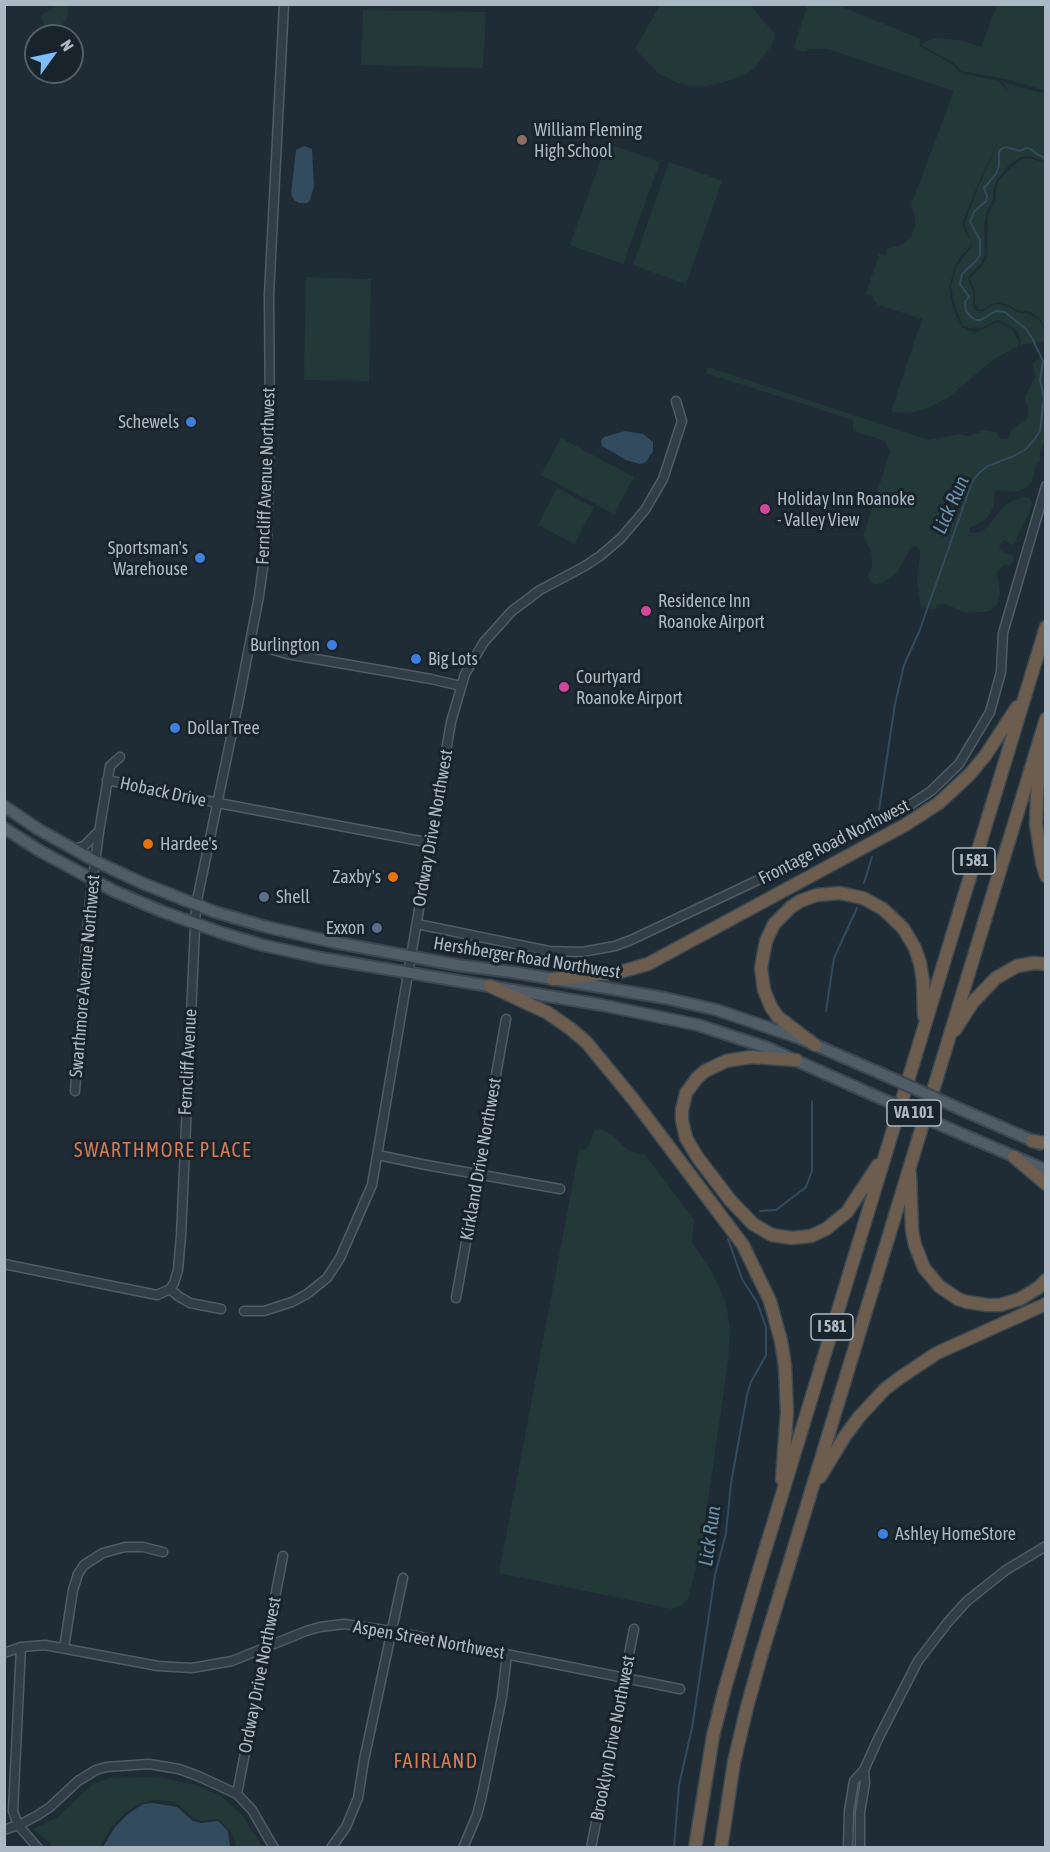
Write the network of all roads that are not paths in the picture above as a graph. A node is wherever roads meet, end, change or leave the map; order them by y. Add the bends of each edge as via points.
1 (284, 4) edge
2 (676, 401) dead end
3 (1046, 486) edge
4 (1046, 627) edge
5 (250, 643) junction
6 (461, 686) junction
7 (1024, 696) junction
8 (1044, 724) edge
9 (120, 757) dead end
10 (107, 780) junction
11 (218, 803) junction
12 (4, 806) edge
13 (4, 828) edge
14 (99, 832) junction
15 (431, 843) junction
16 (74, 849) junction
17 (95, 861) junction
18 (1046, 876) edge
19 (93, 880) junction
20 (196, 905) junction
21 (195, 924) junction
22 (417, 924) junction
23 (194, 941) joint
24 (411, 956) junction
25 (1046, 964) edge
26 (408, 972) junction
27 (553, 979) junction
28 (490, 986) junction
29 (506, 1019) dead end
30 (925, 1026) junction
31 (947, 1041) junction
32 (815, 1045) junction
33 (796, 1060) junction
34 (75, 1091) dead end
35 (1032, 1141) joint
36 (1046, 1145) edge
37 (886, 1151) junction
38 (378, 1155) junction
39 (1014, 1157) junction
40 (910, 1163) junction
41 (1046, 1170) edge
42 (479, 1175) junction
43 (1046, 1184) edge
44 (560, 1189) dead end
45 (4, 1264) edge
46 (1046, 1280) edge
47 (170, 1288) junction
48 (456, 1298) dead end
49 (1046, 1304) edge
50 (221, 1309) dead end
51 (244, 1311) dead end
52 (809, 1496) junction
53 (780, 1504) junction
54 (1046, 1546) edge
55 (163, 1552) dead end
56 (283, 1556) dead end
57 (403, 1578) dead end
58 (634, 1629) dead end
59 (391, 1631) junction
60 (21, 1647) junction
61 (266, 1647) junction
62 (64, 1648) junction
63 (4, 1653) edge
64 (507, 1654) junction
65 (625, 1678) junction
66 (680, 1689) dead end
67 (864, 1770) junction
68 (237, 1794) junction
69 (18, 1825) junction
70 (4, 1830) edge
71 (38, 1848) edge
72 (274, 1848) edge
73 (331, 1848) edge
74 (463, 1848) edge
75 (591, 1848) edge
76 (695, 1848) edge
77 (721, 1848) edge
78 (848, 1848) edge
79 (860, 1848) edge

1 - 5 street, Ferncliff Avenue Northwest via 269,295 268,507 264,564
2 - 6 street, Ordway Drive Northwest via 682,421 663,479 645,510 600,556 512,611 484,642
3 - 22 street, Frontage Road Northwest via 1003,633 1001,672 990,712 959,764 931,791 866,828 615,946 582,952 549,951
4 - 7 highway, I 581
5 - 6 street via 287,654
5 - 11 street, Ferncliff Avenue Northwest
6 - 15 street, Ordway Drive Northwest via 451,722
7 - 27 highway via 970,774 914,820 648,964 620,972
7 - 30 highway, I 581
8 - 18 highway via 1036,824
8 - 31 highway, I 581
9 - 10 street via 110,766
10 - 11 street, Hoback Drive
10 - 14 street, Swarthmore Avenue Northwest
11 - 15 street, Hoback Drive
11 - 20 street, Ferncliff Avenue Northwest
12 - 16 main road, Hershberger Road Northwest / VA 101
13 - 19 main road, Hershberger Road Northwest / VA 101
14 - 16 street via 84,846
14 - 17 street, Swarthmore Avenue Northwest
15 - 22 street, Ordway Drive Northwest
16 - 17 main road, Hershberger Road Northwest / VA 101
17 - 19 street, Swarthmore Avenue Northwest
17 - 20 main road, Hershberger Road Northwest / VA 101
19 - 21 main road, Hershberger Road Northwest / VA 101
19 - 34 street, Swarthmore Avenue Northwest
20 - 21 street, Ferncliff Avenue Northwest
20 - 24 main road, Hershberger Road Northwest / VA 101 via 290,933
21 - 23 street, Ferncliff Avenue Northwest
21 - 26 main road, Hershberger Road Northwest / VA 101 via 271,947
22 - 24 street, Ordway Drive Northwest
23 - 47 street, Ferncliff Avenue via 181,1236 178,1270
24 - 26 street, Ordway Drive Northwest
24 - 27 main road, Hershberger Road Northwest / VA 101
25 - 31 highway via 1017,966 996,978 973,1002
26 - 28 main road, Hershberger Road Northwest / VA 101
26 - 38 street, Ordway Drive Northwest
27 - 32 main road, Hershberger Road Northwest / VA 101 via 717,1010
28 - 33 main road, Hershberger Road Northwest / VA 101 via 676,1019 736,1036
28 - 53 highway via 548,1013 587,1043 729,1225 750,1258 776,1319 785,1366 787,1412
29 - 42 street, Kirkland Drive Northwest
30 - 32 highway via 920,963 903,928 883,909 863,898 840,893 817,895 790,907 774,924 761,968 771,1008
30 - 37 highway, I 581
31 - 40 highway, I 581
32 - 35 main road, Hershberger Road Northwest / VA 101, bridge
33 - 37 highway via 751,1057 726,1061 697,1078 684,1100 682,1120 691,1148 746,1218 761,1230 781,1237 818,1234 847,1212
33 - 39 main road, Hershberger Road Northwest / VA 101, bridge
35 - 36 highway
37 - 53 highway, I 581
38 - 42 street
38 - 51 street, Ordway Drive Northwest via 367,1200 327,1278 292,1302 264,1311
39 - 41 main road, Hershberger Road Northwest / VA 101
39 - 43 highway
40 - 46 highway via 915,1245 924,1268 939,1286 967,1302 993,1305 1020,1299
40 - 52 highway, I 581
42 - 44 street
42 - 48 street, Kirkland Drive Northwest
45 - 47 street via 152,1294
47 - 50 street via 190,1303
49 - 52 highway via 938,1353 885,1389 845,1436
52 - 77 highway, I 581 via 747,1707
53 - 76 highway, I 581 via 725,1688 706,1769
54 - 67 street via 985,1585 948,1622 918,1661
55 - 62 street via 125,1547 103,1553 84,1566 73,1590
56 - 61 street, Ordway Drive Northwest
57 - 59 street
58 - 65 street, Brooklyn Drive Northwest
59 - 61 street, Aspen Street Northwest via 332,1625
59 - 64 street, Aspen Street Northwest
59 - 73 street via 358,1798 346,1827
60 - 62 street, Aspen Street Northwest
60 - 63 street, Aspen Street Northwest
60 - 69 street via 13,1811
61 - 62 street, Aspen Street Northwest via 217,1665 182,1668
61 - 68 street, Ordway Drive Northwest
64 - 65 street, Aspen Street Northwest
64 - 74 street via 482,1795
65 - 66 street, Aspen Street Northwest
65 - 75 street, Brooklyn Drive Northwest
67 - 78 street via 852,1790
67 - 79 street
68 - 69 street via 172,1767 106,1767 87,1774 50,1807
68 - 72 street via 252,1810
69 - 70 street
69 - 71 street

